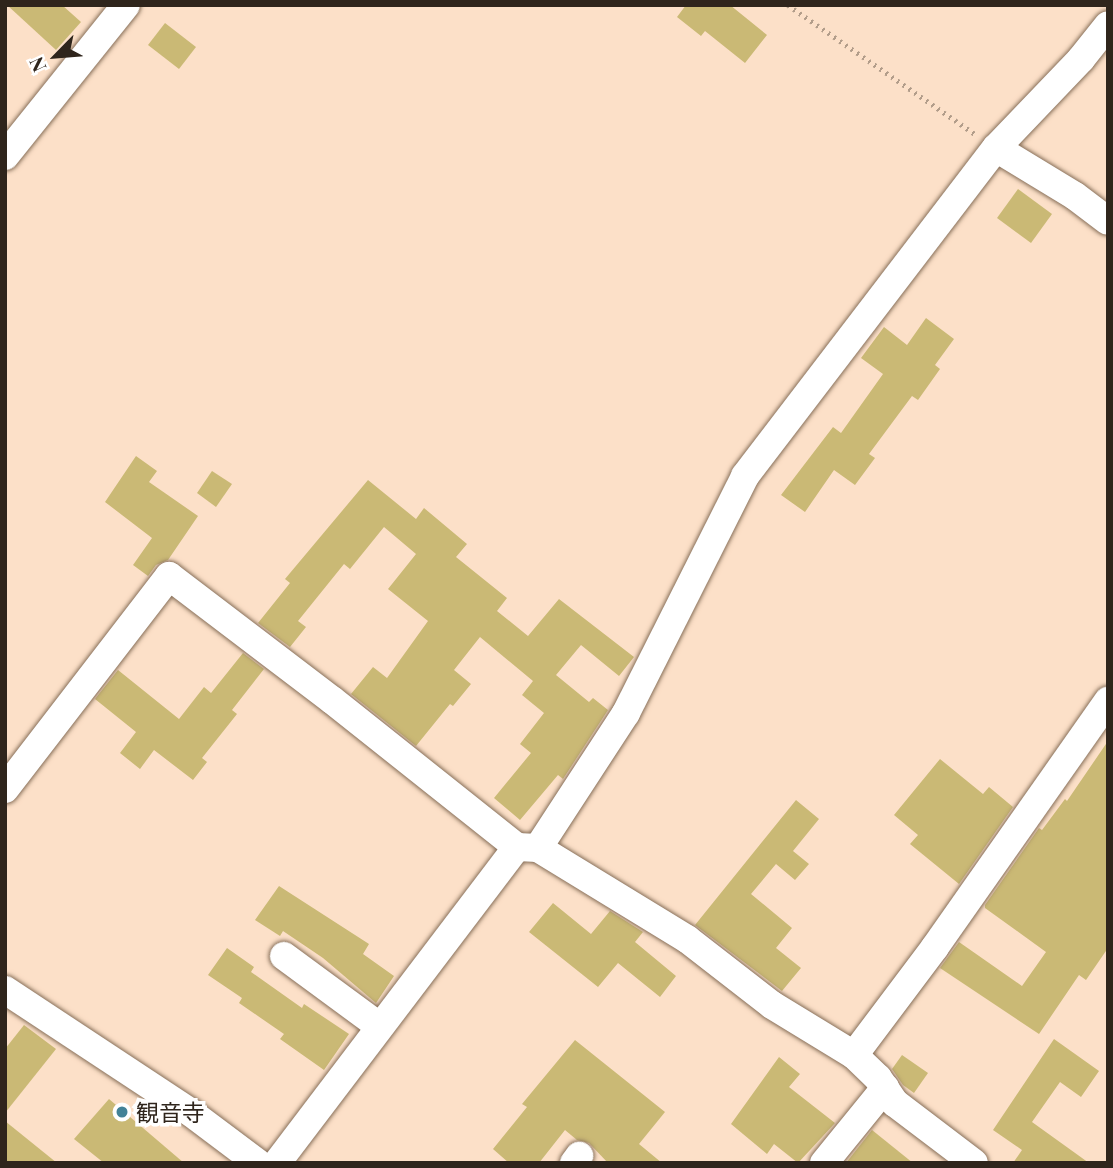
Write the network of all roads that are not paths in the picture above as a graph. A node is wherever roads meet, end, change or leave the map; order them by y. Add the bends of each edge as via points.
1 (121, 7) edge
2 (1108, 25) edge
3 (996, 148) junction
4 (5, 156) edge
5 (1108, 221) edge
6 (1108, 701) edge
7 (5, 789) edge
8 (528, 847) junction
9 (284, 956) dead end
10 (5, 990) edge
11 (379, 1026) junction
12 (854, 1055) junction
13 (885, 1088) junction
14 (258, 1163) edge
15 (277, 1163) edge
16 (824, 1163) edge
17 (974, 1163) edge

1 - 4 street
2 - 3 street
3 - 5 street
3 - 8 street via 745,477 626,713
6 - 12 street
7 - 8 street via 169,576
8 - 11 street
8 - 12 street via 687,939 772,1005
9 - 11 street
10 - 14 street via 190,1112
11 - 15 street
12 - 13 street
13 - 16 street
13 - 17 street via 895,1103

